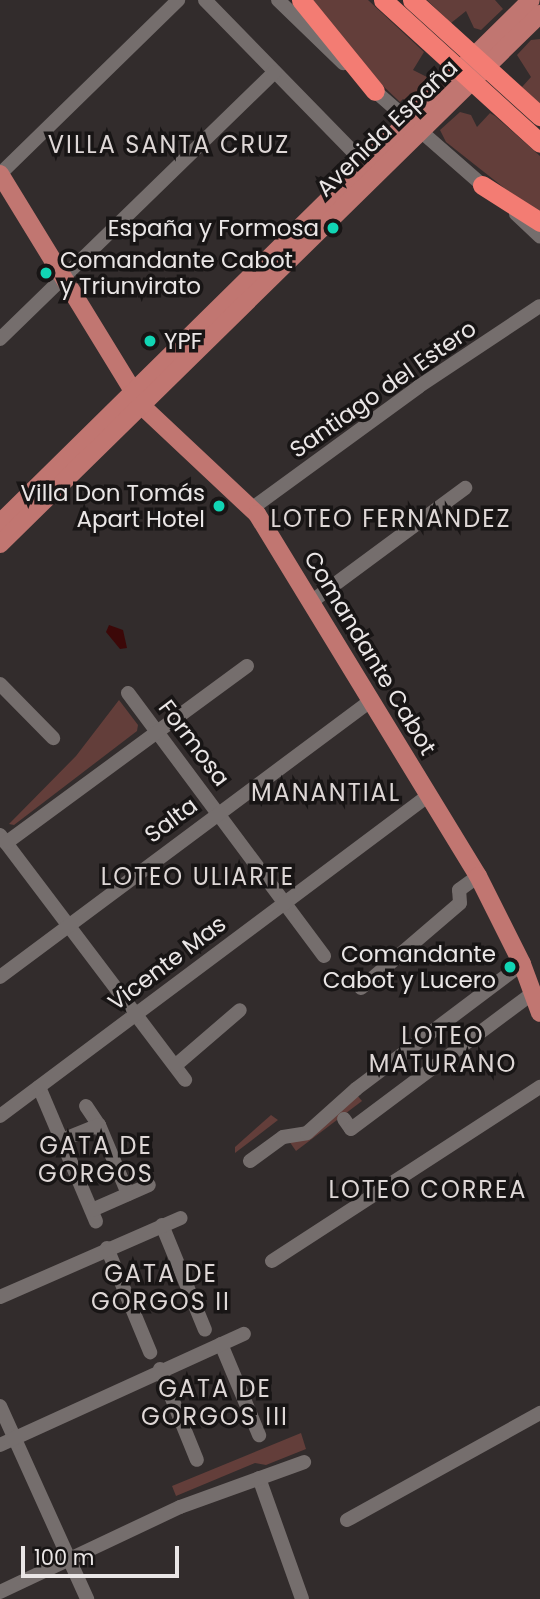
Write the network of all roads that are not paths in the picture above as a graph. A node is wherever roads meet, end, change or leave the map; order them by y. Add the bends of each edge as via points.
1 (178, 0) edge
2 (205, 0) edge
3 (278, 0) edge
4 (301, 0) edge
5 (383, 0) edge
6 (412, 0) edge
7 (531, 10) edge
8 (437, 38) junction
9 (275, 72) junction
10 (375, 91) junction
11 (540, 116) edge
12 (414, 126) junction
13 (540, 143) edge
14 (370, 169) junction
15 (0, 174) edge
16 (482, 185) junction
17 (540, 222) edge
18 (540, 236) edge
19 (64, 278) junction
20 (540, 306) edge
21 (0, 339) edge
22 (137, 397) junction
23 (465, 488) dead end
24 (251, 509) junction
25 (0, 523) edge
26 (0, 544) edge
27 (311, 602) junction
28 (247, 666) dead end
29 (0, 684) edge
30 (128, 693) dead end
31 (371, 700) junction
32 (156, 731) junction
33 (53, 738) dead end
34 (429, 795) junction
35 (218, 813) junction
36 (3, 839) edge
37 (478, 876) junction
38 (285, 903) junction
39 (68, 926) junction
40 (324, 956) dead end
41 (522, 964) junction
42 (0, 977) edge
43 (534, 983) edge
44 (361, 988) dead end
45 (240, 1010) dead end
46 (540, 1013) edge
47 (136, 1014) junction
48 (176, 1065) junction
49 (185, 1080) dead end
50 (39, 1087) junction
51 (540, 1087) edge
52 (86, 1106) dead end
53 (0, 1116) edge
54 (344, 1119) dead end
55 (99, 1125) junction
56 (62, 1140) junction
57 (250, 1161) dead end
58 (149, 1185) dead end
59 (128, 1194) junction
60 (181, 1218) dead end
61 (162, 1225) junction
62 (107, 1248) junction
63 (272, 1261) dead end
64 (0, 1297) edge
65 (205, 1329) dead end
66 (244, 1334) dead end
67 (221, 1344) junction
68 (150, 1352) dead end
69 (159, 1370) junction
70 (0, 1406) edge
71 (540, 1413) edge
72 (259, 1435) dead end
73 (14, 1438) junction
74 (0, 1445) edge
75 (197, 1460) dead end
76 (304, 1462) dead end
77 (259, 1478) junction
78 (347, 1520) dead end
79 (70, 1559) junction
80 (0, 1592) edge
81 (87, 1599) edge
82 (302, 1599) edge

1 - 15 street
2 - 9 street
3 - 10 street
4 - 10 highway
5 - 8 highway
6 - 8 highway
7 - 12 main road, Avenida España
8 - 11 highway
8 - 13 highway via 501,109
9 - 14 street
9 - 19 street
10 - 12 street
12 - 14 main road, Avenida España
12 - 16 street
14 - 22 main road, Avenida España
15 - 19 main road, Comandante Cabot
16 - 17 highway
16 - 18 street
19 - 21 street
19 - 22 main road, Comandante Cabot
20 - 24 street, Santiago del Estero via 418,387
22 - 24 main road, Comandante Cabot
22 - 25 main road, Avenida España
22 - 26 main road, Avenida España
23 - 27 street
24 - 27 main road, Comandante Cabot
27 - 31 main road, Comandante Cabot
28 - 32 street
29 - 33 street
30 - 32 street, Formosa
31 - 34 main road, Comandante Cabot
31 - 35 street, Salta
32 - 35 street, Formosa
32 - 36 street
34 - 37 main road, Comandante Cabot
34 - 38 street, Vicente Mas
35 - 38 street, Formosa
35 - 39 street, Salta
36 - 39 street
37 - 41 main road, Comandante Cabot
37 - 44 street via 459,890 460,903
38 - 40 street, Formosa
38 - 47 street, Vicente Mas
39 - 42 street, Salta
39 - 47 street
41 - 43 main road, Comandante Cabot
41 - 57 street via 356,1089 307,1133 283,1136
43 - 46 main road, Comandante Cabot
43 - 54 street via 351,1129
45 - 48 street
47 - 48 street
47 - 50 street, Vicente Mas
48 - 49 street
50 - 53 street, Vicente Mas
50 - 56 street
51 - 63 street
52 - 55 street
55 - 56 street
55 - 59 street
56 - 59 street via 94,1216
58 - 59 street
60 - 61 street
61 - 62 street
61 - 65 street
62 - 64 street
62 - 68 street
66 - 67 street
67 - 69 street
67 - 72 street
69 - 73 street
69 - 75 street
70 - 73 street
71 - 78 street
73 - 74 street
73 - 79 street
76 - 77 street
77 - 79 street via 180,1507
77 - 82 street
79 - 80 street
79 - 81 street

